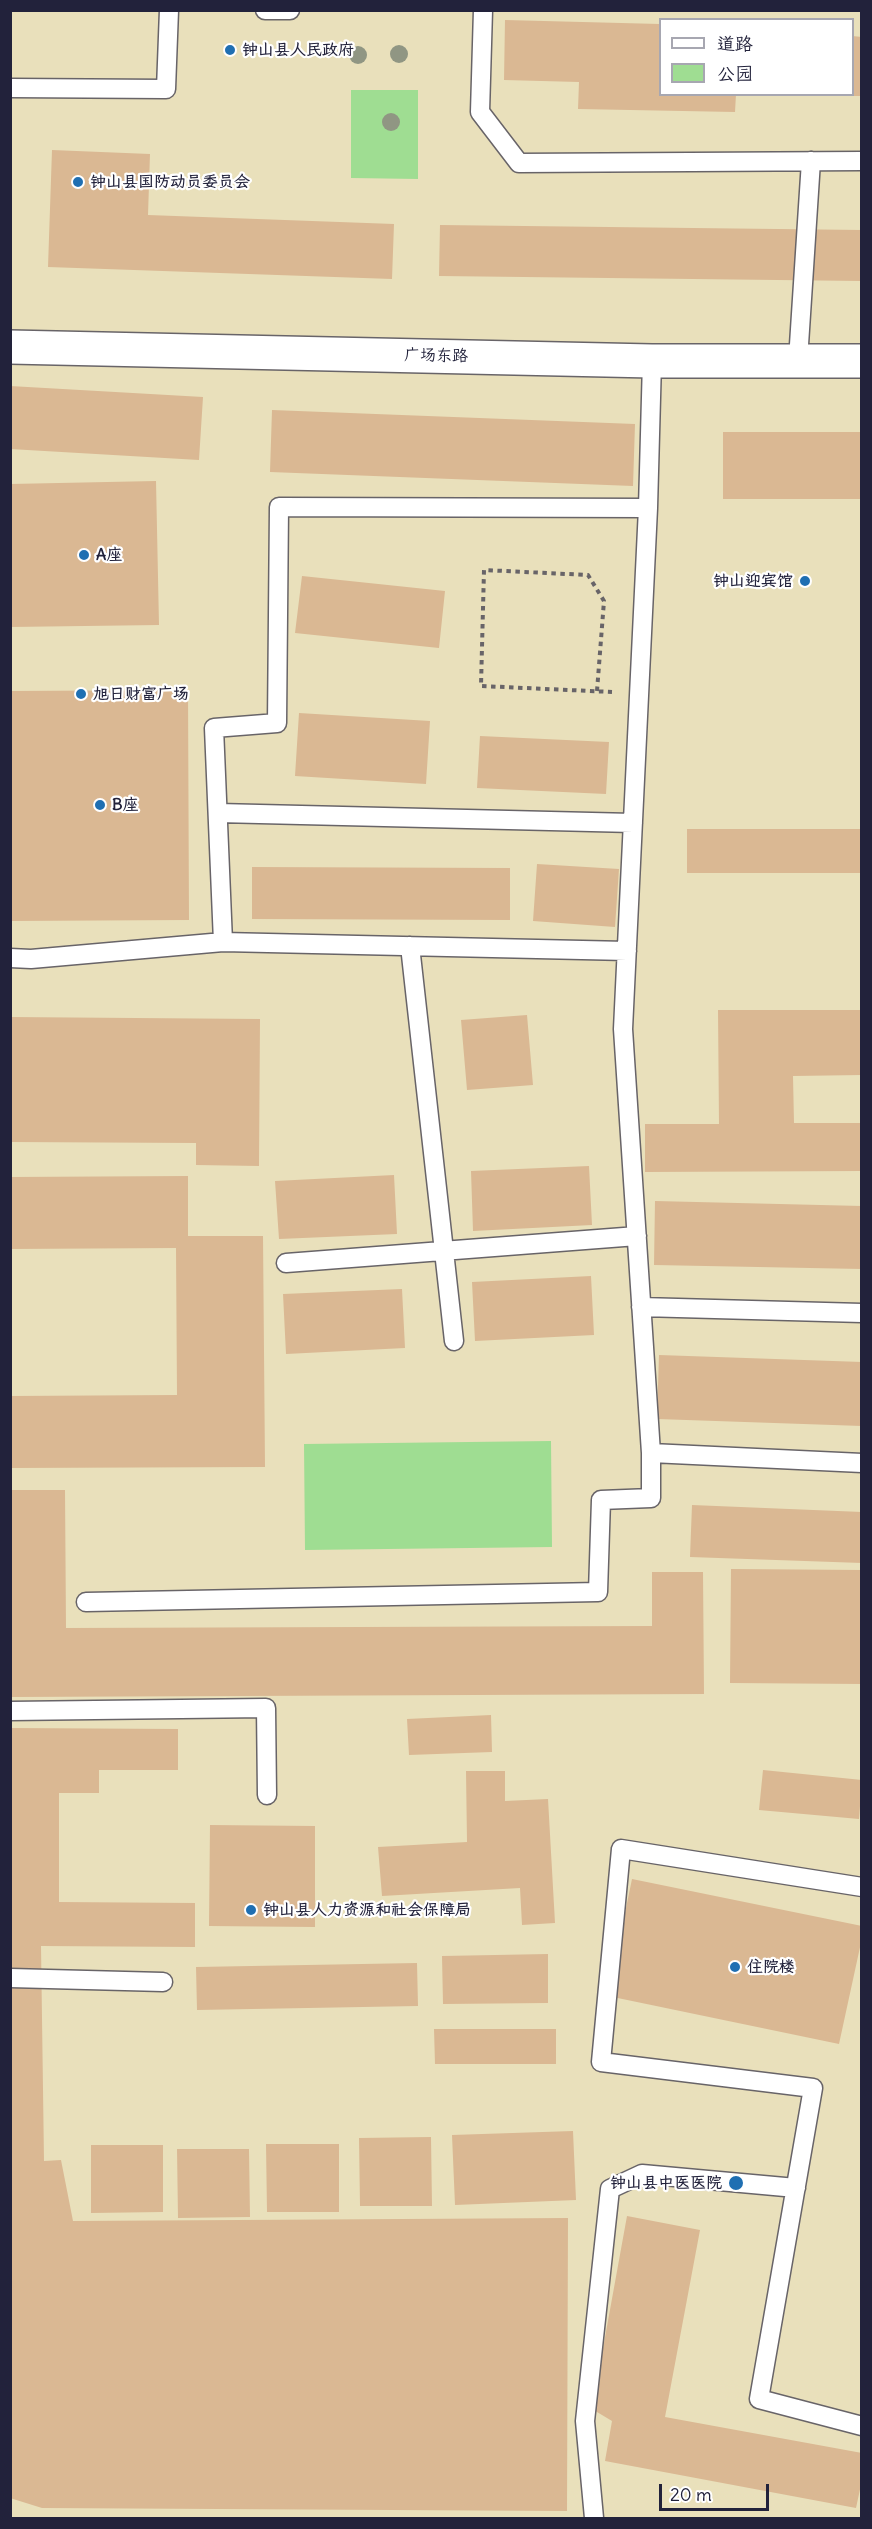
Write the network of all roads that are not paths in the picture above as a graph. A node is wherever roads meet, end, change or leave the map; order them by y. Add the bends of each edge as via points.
1 (169, 10) edge
2 (265, 10) edge
3 (290, 10) edge
4 (483, 10) edge
5 (10, 88) edge
6 (811, 161) junction
7 (861, 161) edge
8 (10, 347) edge
9 (798, 360) junction
10 (652, 361) junction
11 (861, 362) edge
12 (648, 508) junction
13 (218, 813) junction
14 (633, 823) junction
15 (223, 942) junction
16 (410, 946) junction
17 (627, 951) junction
18 (10, 958) edge
19 (637, 1236) junction
20 (444, 1251) junction
21 (286, 1263) dead end
22 (641, 1307) junction
23 (861, 1313) edge
24 (454, 1341) dead end
25 (651, 1453) junction
26 (861, 1463) edge
27 (86, 1602) dead end
28 (10, 1711) edge
29 (267, 1795) dead end
30 (861, 1887) edge
31 (10, 1978) edge
32 (163, 1982) dead end
33 (796, 2188) junction
34 (861, 2426) edge
35 (594, 2518) edge

1 - 5 lane via 166,89
2 - 3 lane
4 - 6 lane via 480,112 519,163
6 - 7 lane
6 - 9 lane
8 - 10 street, 广场东路
9 - 10 street, 广场东路
9 - 11 street, 广场东路
10 - 12 lane
12 - 13 lane via 279,507 277,723 214,728
12 - 14 lane
13 - 14 lane
13 - 15 lane
14 - 17 lane
15 - 16 lane
15 - 18 lane
16 - 17 lane
16 - 20 lane
17 - 19 lane via 623,1029
19 - 20 lane
19 - 22 lane
20 - 21 lane
20 - 24 lane
22 - 23 lane
22 - 25 lane
25 - 26 lane
25 - 27 lane via 651,1498 601,1500 598,1592
28 - 29 lane via 266,1708
30 - 33 lane via 621,1850 601,2062 813,2088
31 - 32 lane
33 - 34 lane via 759,2399
33 - 35 lane via 642,2174 610,2189 585,2421

